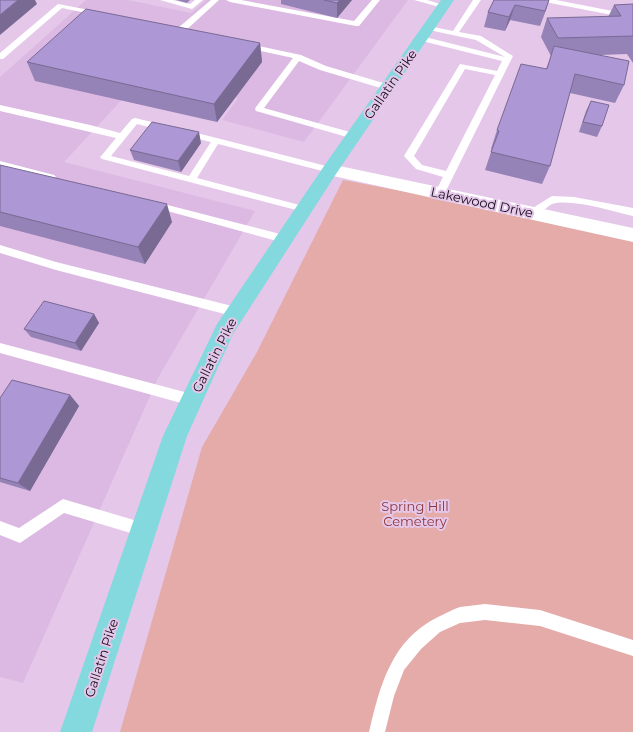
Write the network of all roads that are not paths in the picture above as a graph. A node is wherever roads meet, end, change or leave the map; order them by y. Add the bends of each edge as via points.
1 (164, 0) edge
2 (199, 0) edge
3 (215, 0) edge
4 (230, 0) edge
5 (376, 0) edge
6 (418, 0) edge
7 (477, 0) edge
8 (544, 0) edge
9 (255, 2) edge
10 (445, 3) edge
11 (106, 15) edge
12 (633, 17) edge
13 (194, 32) edge
14 (425, 33) junction
15 (455, 33) junction
16 (238, 43) edge
17 (0, 57) edge
18 (298, 57) junction
19 (507, 60) junction
20 (500, 74) junction
21 (388, 87) junction
22 (0, 108) edge
23 (354, 136) junction
24 (122, 137) junction
25 (216, 141) junction
26 (0, 164) edge
27 (330, 170) junction
28 (449, 175) junction
29 (59, 179) edge
30 (190, 180) junction
31 (440, 193) junction
32 (141, 200) edge
33 (304, 209) junction
34 (633, 212) edge
35 (532, 213) junction
36 (633, 235) edge
37 (284, 239) junction
38 (0, 249) edge
39 (236, 312) junction
40 (0, 348) edge
41 (192, 400) junction
42 (0, 528) edge
43 (144, 530) junction
44 (633, 648) edge
45 (76, 732) edge
46 (377, 732) edge

1 - 2 lane via 192,7
3 - 13 lane via 177,29
4 - 9 lane
5 - 9 lane via 356,24
6 - 10 lane
7 - 15 lane
8 - 12 lane
10 - 14 main road, Gallatin Pike
11 - 17 lane via 61,6
14 - 15 lane
14 - 19 lane
14 - 21 main road, Gallatin Pike
15 - 19 lane via 478,38 509,56
16 - 18 lane
18 - 21 lane via 323,68
18 - 23 lane via 259,109
19 - 20 lane
20 - 28 lane
20 - 28 lane via 463,66 409,156 420,167
21 - 23 main road, Gallatin Pike
22 - 24 lane
23 - 27 main road, Gallatin Pike
24 - 25 lane via 135,121
24 - 30 lane via 105,157
25 - 27 lane
25 - 30 lane
26 - 29 lane
27 - 31 street, Lakewood Drive
27 - 33 main road, Gallatin Pike
28 - 31 lane
30 - 33 lane
31 - 35 street, Lakewood Drive
32 - 37 lane
33 - 37 main road, Gallatin Pike
34 - 35 lane via 574,200 552,199
35 - 36 street, Lakewood Drive
37 - 39 main road, Gallatin Pike
38 - 39 lane
39 - 41 main road, Gallatin Pike via 224,330
40 - 41 lane
41 - 43 main road, Gallatin Pike via 175,436
42 - 43 lane via 20,536 63,506
43 - 45 main road, Gallatin Pike
44 - 46 lane via 540,618 486,612 459,615 435,627 415,643 398,665 386,696

